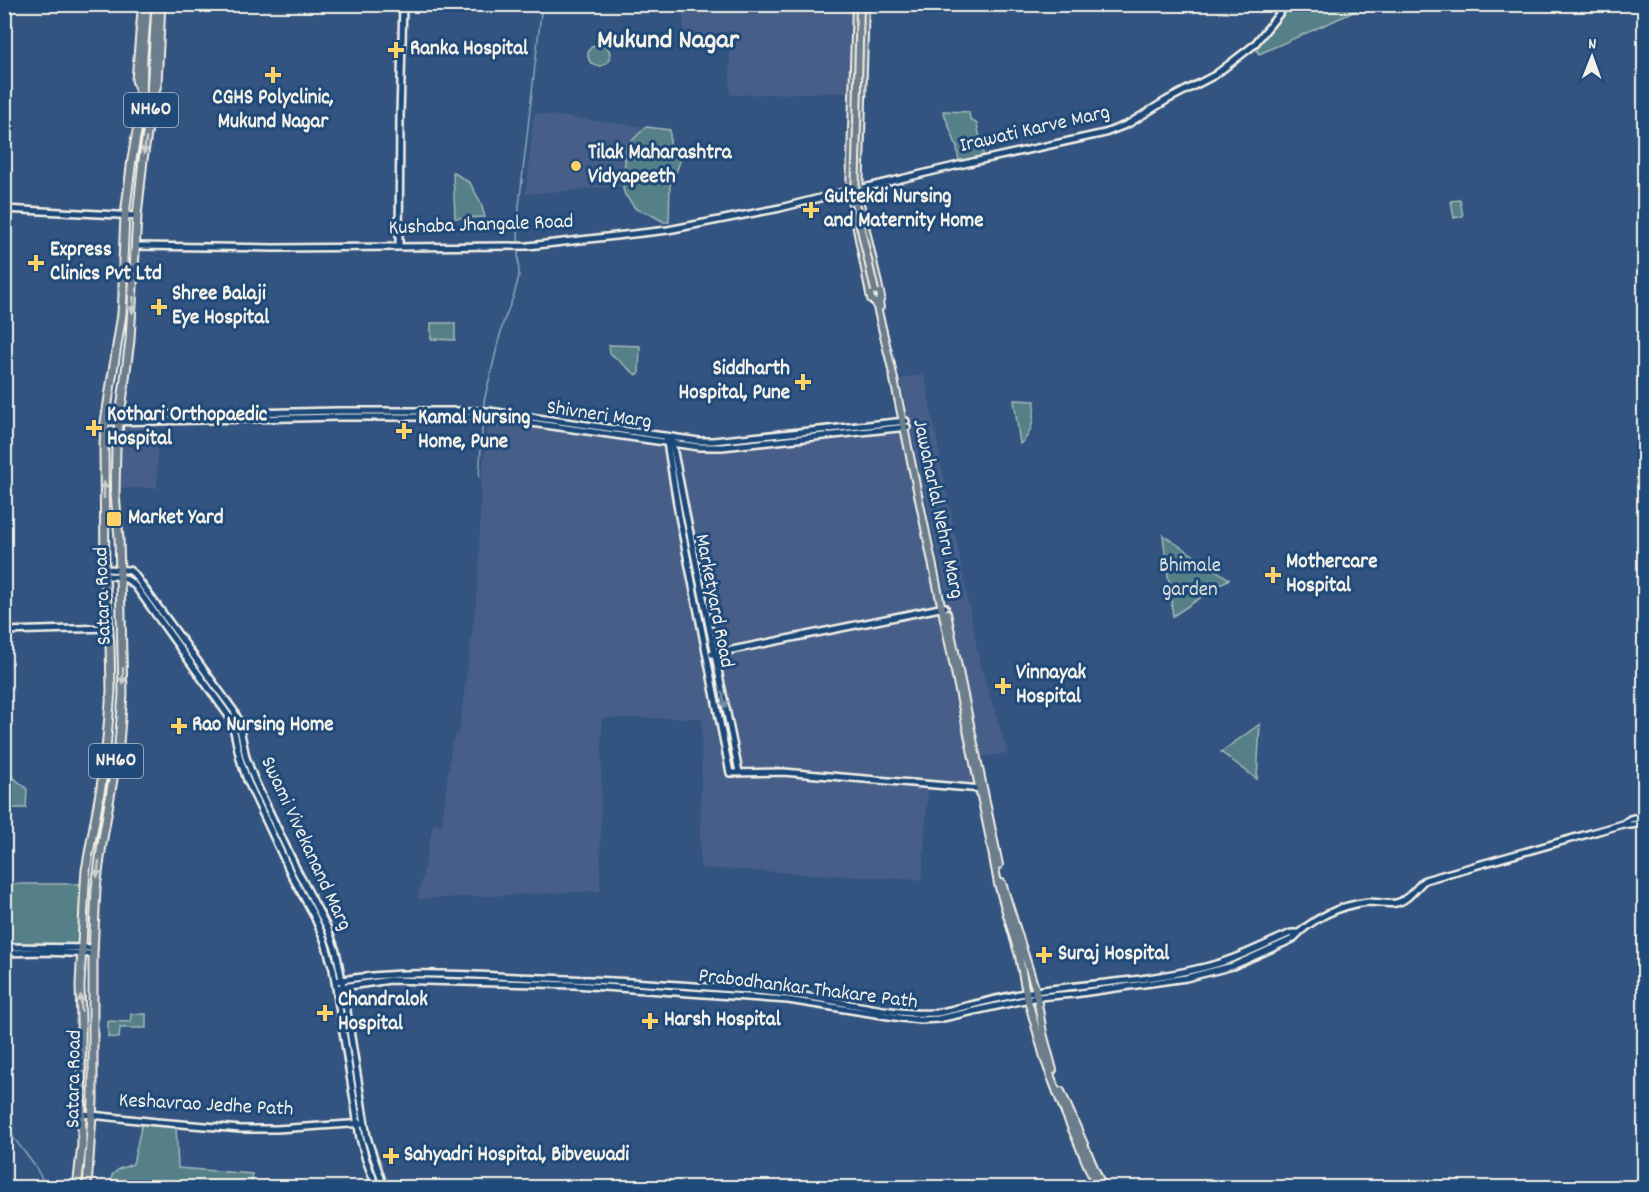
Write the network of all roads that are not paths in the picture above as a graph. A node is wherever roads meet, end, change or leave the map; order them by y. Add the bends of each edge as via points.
1 (142, 4) edge
2 (147, 4) edge
3 (156, 4) edge
4 (162, 4) edge
5 (403, 4) edge
6 (858, 4) edge
7 (865, 4) edge
8 (1287, 4) edge
9 (142, 104) junction
10 (151, 108) junction
11 (859, 189) junction
12 (850, 190) junction
13 (4, 210) edge
14 (125, 215) junction
15 (137, 216) junction
16 (136, 246) junction
17 (399, 246) junction
18 (877, 303) junction
19 (106, 419) junction
20 (120, 419) junction
21 (904, 424) junction
22 (669, 440) junction
23 (120, 572) junction
24 (105, 573) junction
25 (943, 607) junction
26 (109, 628) junction
27 (4, 631) edge
28 (711, 655) junction
29 (739, 772) junction
30 (982, 789) junction
31 (1644, 816) edge
32 (1644, 823) edge
33 (1623, 824) junction
34 (1007, 906) junction
35 (4, 947) edge
36 (81, 951) junction
37 (93, 951) junction
38 (4, 953) edge
39 (339, 984) junction
40 (1037, 994) junction
41 (1027, 996) junction
42 (1037, 1017) junction
43 (82, 1114) junction
44 (92, 1115) junction
45 (361, 1123) junction
46 (77, 1188) edge
47 (87, 1188) edge
48 (377, 1188) edge
49 (384, 1188) edge
50 (1097, 1188) edge
51 (1103, 1188) edge

1 - 9 highway via 136,80
2 - 9 highway, NH60
3 - 10 highway
4 - 10 highway, Satara Road / NH60 via 157,84
5 - 17 main road
6 - 12 main road, Jawaharlal Nehru Marg
6 - 18 main road, bridge via 855,203
7 - 11 main road, Jawaharlal Nehru Marg
8 - 11 main road, Irawati Karve Marg via 1254,45 1215,75 1106,134
9 - 14 highway, Satara Road / NH60
10 -> 15 highway, Satara Road / NH60
11 - 12 main road, Kushaba Jhangale Road
11 - 18 main road, Jawaharlal Nehru Marg via 881,297
12 - 17 main road, Kushaba Jhangale Road via 668,230 525,246
12 - 18 main road, Jawaharlal Nehru Marg via 872,299
13 - 14 main road
14 - 15 main road
14 - 19 highway, Satara Road / NH60 via 122,314
15 - 16 highway, Satara Road / NH60
16 - 17 main road, Kushaba Jhangale Road
16 -> 20 highway, Satara Road / NH60
18 - 21 main road, Jawaharlal Nehru Marg
19 - 20 main road, Shivneri Marg
24 -> 19 highway, Satara Road / NH60
20 - 22 main road, Shivneri Marg via 360,411 489,414
20 - 23 highway, Satara Road / NH60 via 115,494
21 - 22 main road, Shivneri Marg via 722,447 699,447
21 - 25 main road, Jawaharlal Nehru Marg
22 - 28 main road, Marketyard Road
23 - 24 main road
23 -> 37 highway, Satara Road / NH60 via 122,703 97,877
23 - 39 main road, Swami Vivekanand Marg via 136,587 228,715 243,770 314,916
23 - 39 main road, Swami Vivekanand Marg via 129,570 141,583 236,714 249,768 328,929 336,951
24 - 26 highway, Satara Road / NH60
25 - 28 main road
25 - 30 main road, Jawaharlal Nehru Marg
26 - 27 main road
26 - 36 highway, Satara Road / NH60 via 111,691 107,749 86,870
28 -> 29 main road, Marketyard Road
28 - 29 main road, Marketyard Road via 730,773
29 - 30 main road via 783,772
30 - 34 main road, Jawaharlal Nehru Marg via 998,884
31 - 33 main road, Prabodhankar Thakare Path
32 - 33 main road, Prabodhankar Thakare Path
33 - 40 main road, Prabodhankar Thakare Path via 1425,880 1398,903 1343,907 1299,933 1207,967
34 - 40 main road, Jawaharlal Nehru Marg
34 - 41 main road, Jawaharlal Nehru Marg
35 - 36 main road
36 - 37 main road
36 - 38 main road
43 -> 36 highway, Satara Road / NH60
37 - 44 highway, Satara Road / NH60
39 - 41 main road, Prabodhankar Thakare Path via 397,974 568,982 788,1000 920,1020
39 - 45 main road, Swami Vivekanand Marg
40 - 41 main road, Prabodhankar Thakare Path
40 - 42 main road, Jawaharlal Nehru Marg
41 - 42 main road, Jawaharlal Nehru Marg
42 - 50 main road via 1046,1061
42 - 51 main road via 1058,1083
43 - 44 main road, Keshavrao Jedhe Path
43 - 46 highway, Satara Road / NH60
44 - 45 main road, Keshavrao Jedhe Path via 241,1129
44 - 47 highway, Satara Road / NH60
45 - 48 main road, Swami Vivekanand Marg via 366,1160
45 - 49 main road, Swami Vivekanand Marg

